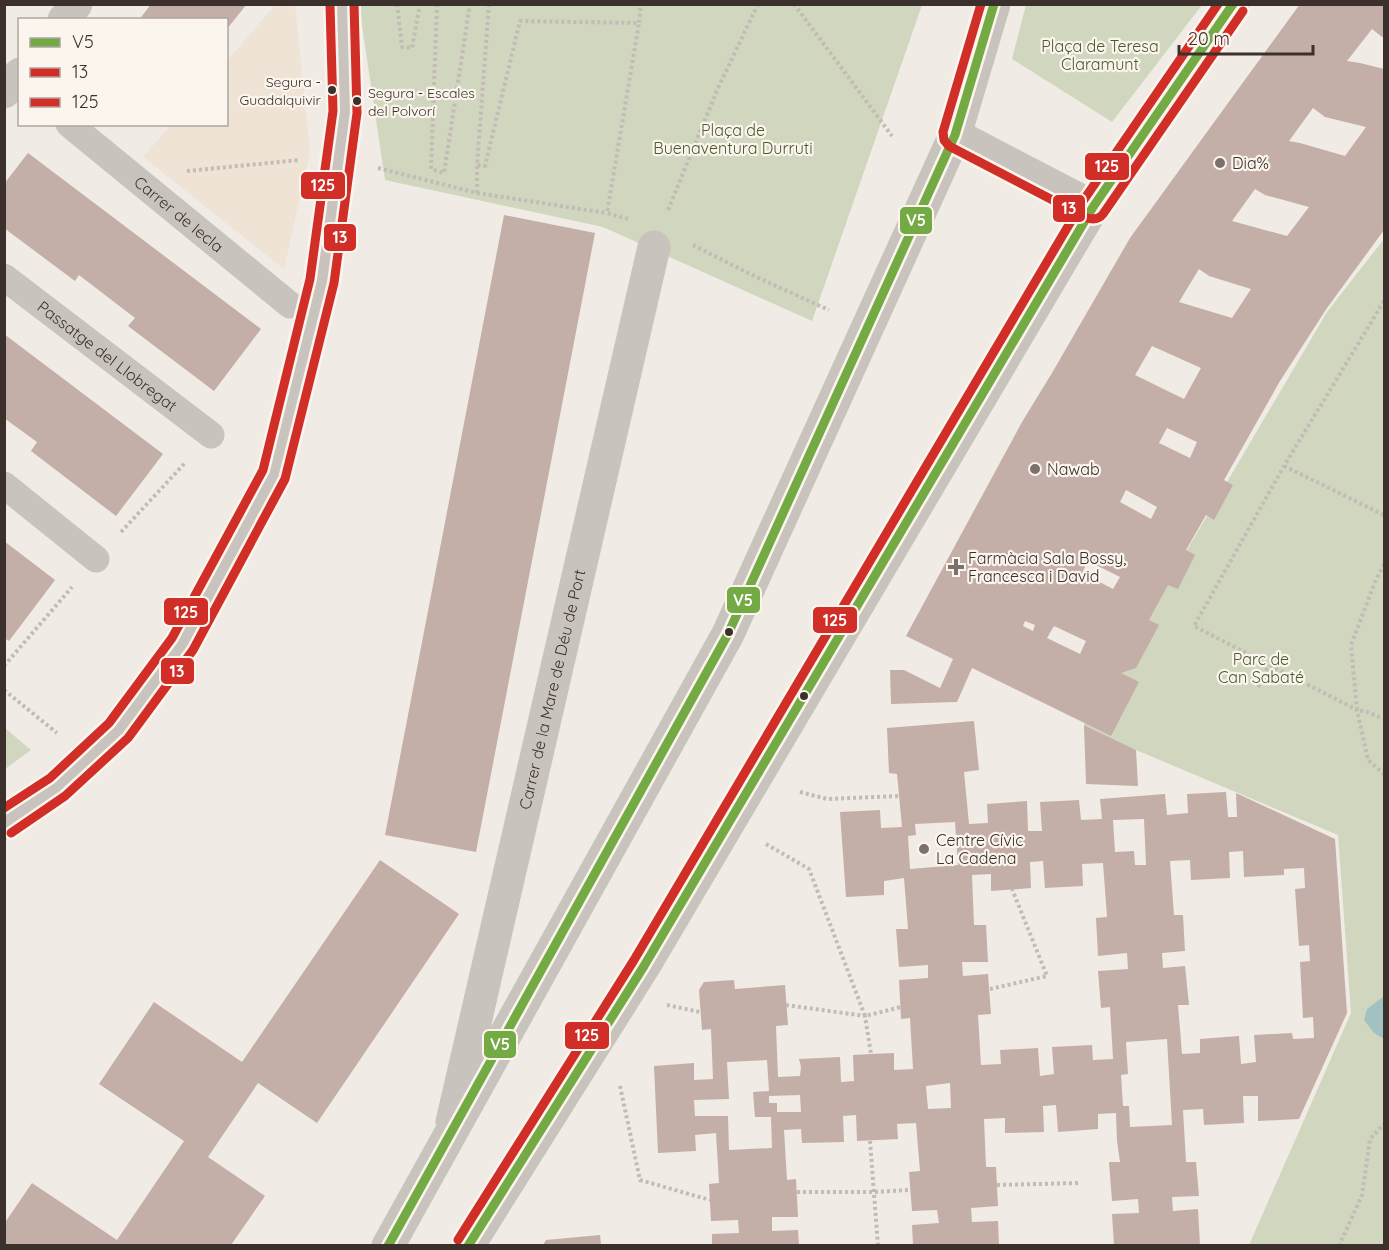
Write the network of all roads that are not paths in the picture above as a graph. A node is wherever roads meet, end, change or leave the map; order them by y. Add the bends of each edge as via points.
1 (76, 4) edge
2 (342, 4) edge
3 (994, 4) edge
4 (1233, 4) edge
5 (66, 18) edge
6 (18, 76) edge
7 (4, 92) edge
8 (71, 126) edge
9 (955, 135) junction
10 (1093, 207) junction
11 (657, 238) road end
12 (4, 277) edge
13 (290, 305) dead end
14 (211, 435) dead end
15 (4, 485) edge
16 (96, 559) dead end
17 (4, 823) edge
18 (450, 1133) junction
19 (388, 1245) edge
20 (468, 1245) edge

1 - 5 street
2 - 17 street via 345,112 339,164 322,281 274,474 189,634 118,731 57,787
3 - 9 street
4 - 10 street
6 - 7 street
8 - 13 street, Carrer de Iecla
9 - 10 street
9 - 18 street, Carrer de la Mare de Déu de Port via 728,634
10 - 20 street via 644,966
11 - 18 street, Carrer de la Mare de Déu de Port
12 - 14 street, Passatge del Llobregat
15 - 16 street
18 - 19 street, Carrer de la Mare de Déu de Port

